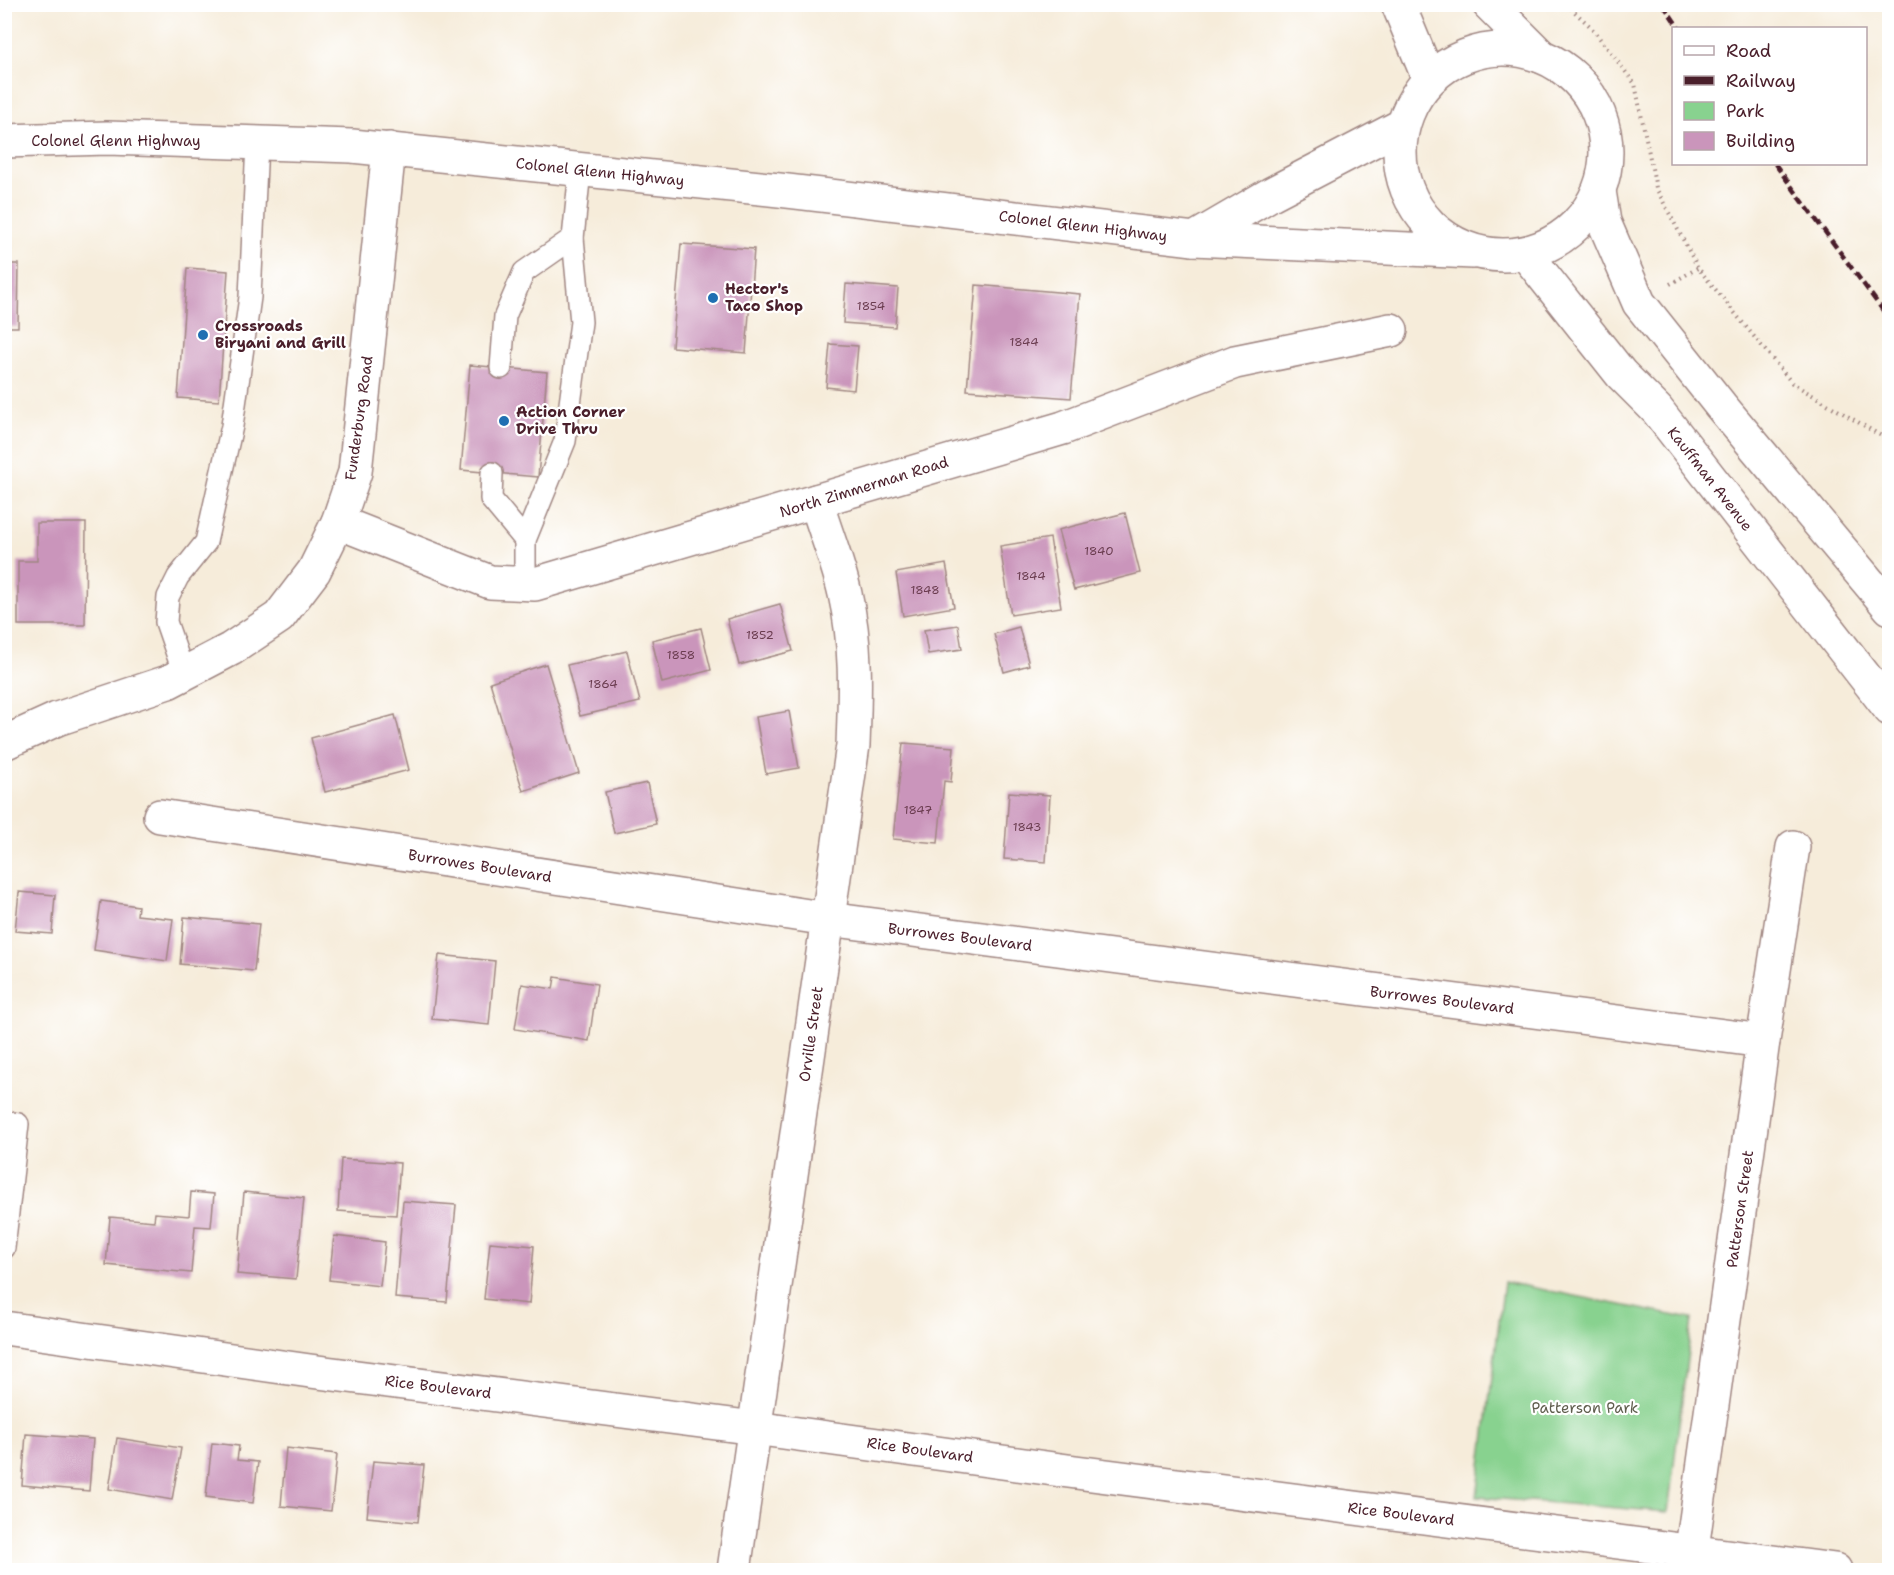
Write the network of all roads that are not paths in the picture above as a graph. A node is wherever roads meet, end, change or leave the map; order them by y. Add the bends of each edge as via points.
1 (1398, 4) edge
2 (1489, 4) edge
3 (1541, 56) junction
4 (1429, 79) junction
5 (1403, 125) junction
6 (4, 141) edge
7 (257, 143) junction
8 (389, 149) junction
9 (580, 171) junction
10 (1599, 191) junction
11 (573, 238) junction
12 (1194, 239) junction
13 (1473, 252) junction
14 (1526, 254) junction
15 (1391, 330) dead end
16 (501, 368) dead end
17 (492, 472) dead end
18 (816, 501) junction
19 (338, 522) junction
20 (525, 540) junction
21 (525, 583) junction
22 (1890, 608) edge
23 (184, 674) junction
24 (1890, 709) edge
25 (4, 743) edge
26 (160, 816) dead end
27 (1793, 847) dead end
28 (828, 920) junction
29 (1763, 1041) junction
30 (11, 1123) edge
31 (4, 1248) edge
32 (4, 1328) edge
33 (755, 1428) junction
34 (1690, 1561) edge
35 (734, 1570) edge
36 (1835, 1570) edge

1 - 4 street
2 - 3 street
3 - 4 street via 1507,49 1472,53
3 - 10 street via 1562,67 1593,101 1606,146
4 - 5 street via 1413,100
5 - 12 street via 1270,194
5 - 13 street via 1399,152 1402,178 1412,203 1428,224 1449,241
6 - 7 street, Colonel Glenn Highway via 106,138
7 - 8 street, Colonel Glenn Highway
7 - 23 lane via 250,297 232,426 206,542 178,577 168,597 166,622
8 - 9 street, Colonel Glenn Highway
8 - 19 street, Funderburg Road via 355,472
9 - 11 lane
9 - 12 street, Colonel Glenn Highway via 779,190
10 - 14 street via 1573,228 1551,244
10 - 22 street via 1604,222 1639,303
11 - 16 lane via 524,272 505,316
11 - 20 lane via 581,322 565,441
12 - 13 street, Colonel Glenn Highway
13 - 14 street via 1499,256
14 - 24 street, Kauffman Avenue via 1621,374 1657,410
15 - 18 street, North Zimmerman Road via 1235,362 1063,428
17 - 20 lane via 491,499
18 - 21 street, North Zimmerman Road via 535,584
18 - 28 street, Orville Street via 845,592 856,676 853,745
19 - 21 street, North Zimmerman Road via 490,582
19 - 23 street, Funderburg Road via 314,571 279,617
20 - 21 lane
23 - 25 street, Funderburg Road via 57,718
26 - 28 street, Burrowes Boulevard
27 - 29 street, Patterson Street
28 - 29 street, Burrowes Boulevard
28 - 33 street, Orville Street
29 - 34 street, Patterson Street
30 - 31 lane
32 - 33 street, Rice Boulevard
33 - 34 street, Rice Boulevard
33 - 35 street, Orville Street
34 - 36 street, Rice Boulevard

